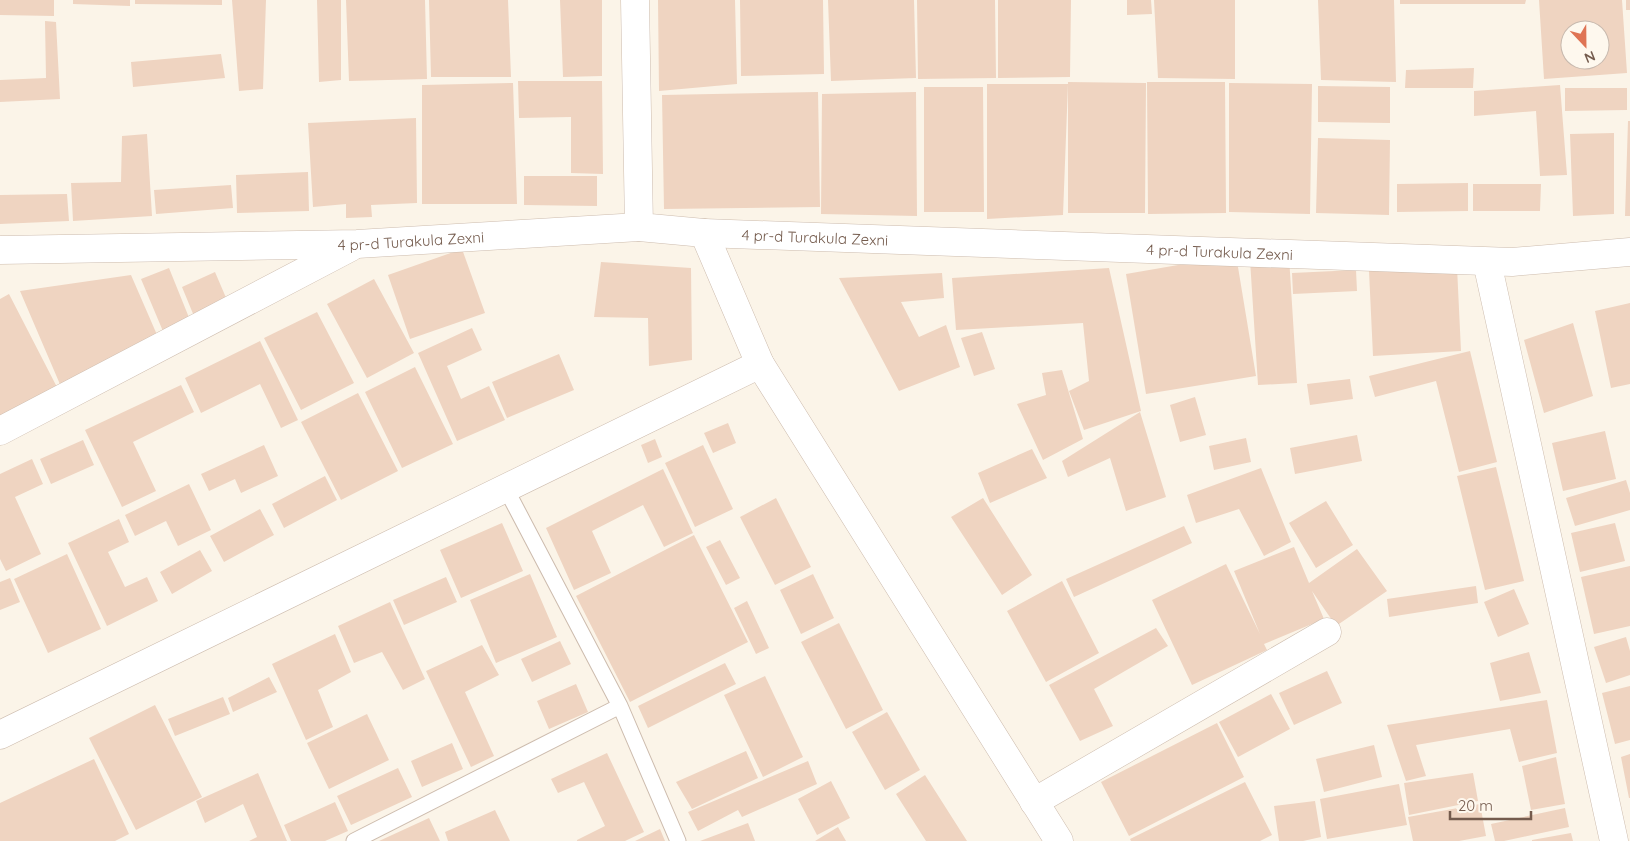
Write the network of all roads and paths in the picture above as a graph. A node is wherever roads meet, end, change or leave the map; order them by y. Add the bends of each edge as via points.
1 (635, 0) edge
2 (640, 228) junction
3 (704, 233) junction
4 (357, 244) junction
5 (0, 250) edge
6 (1630, 252) edge
7 (1487, 262) junction
8 (760, 364) junction
9 (0, 431) edge
10 (505, 487) junction
11 (1327, 632) dead end
12 (620, 706) junction
13 (0, 735) edge
14 (1034, 802) junction
15 (354, 841) edge
16 (678, 841) edge
17 (1059, 841) edge
18 (1614, 841) edge

1 - 2 street
2 - 3 street, 4 pr-d Turakula Zexni
2 - 4 street, 4 pr-d Turakula Zexni
3 - 7 street, 4 pr-d Turakula Zexni
3 - 8 street
4 - 5 street, 4 pr-d Turakula Zexni
4 - 9 street
6 - 7 street, 4 pr-d Turakula Zexni
7 - 18 street
8 - 10 street
8 - 14 street
10 - 12 lane
10 - 13 street
11 - 14 street
12 - 15 lane
12 - 16 lane
14 - 17 street

